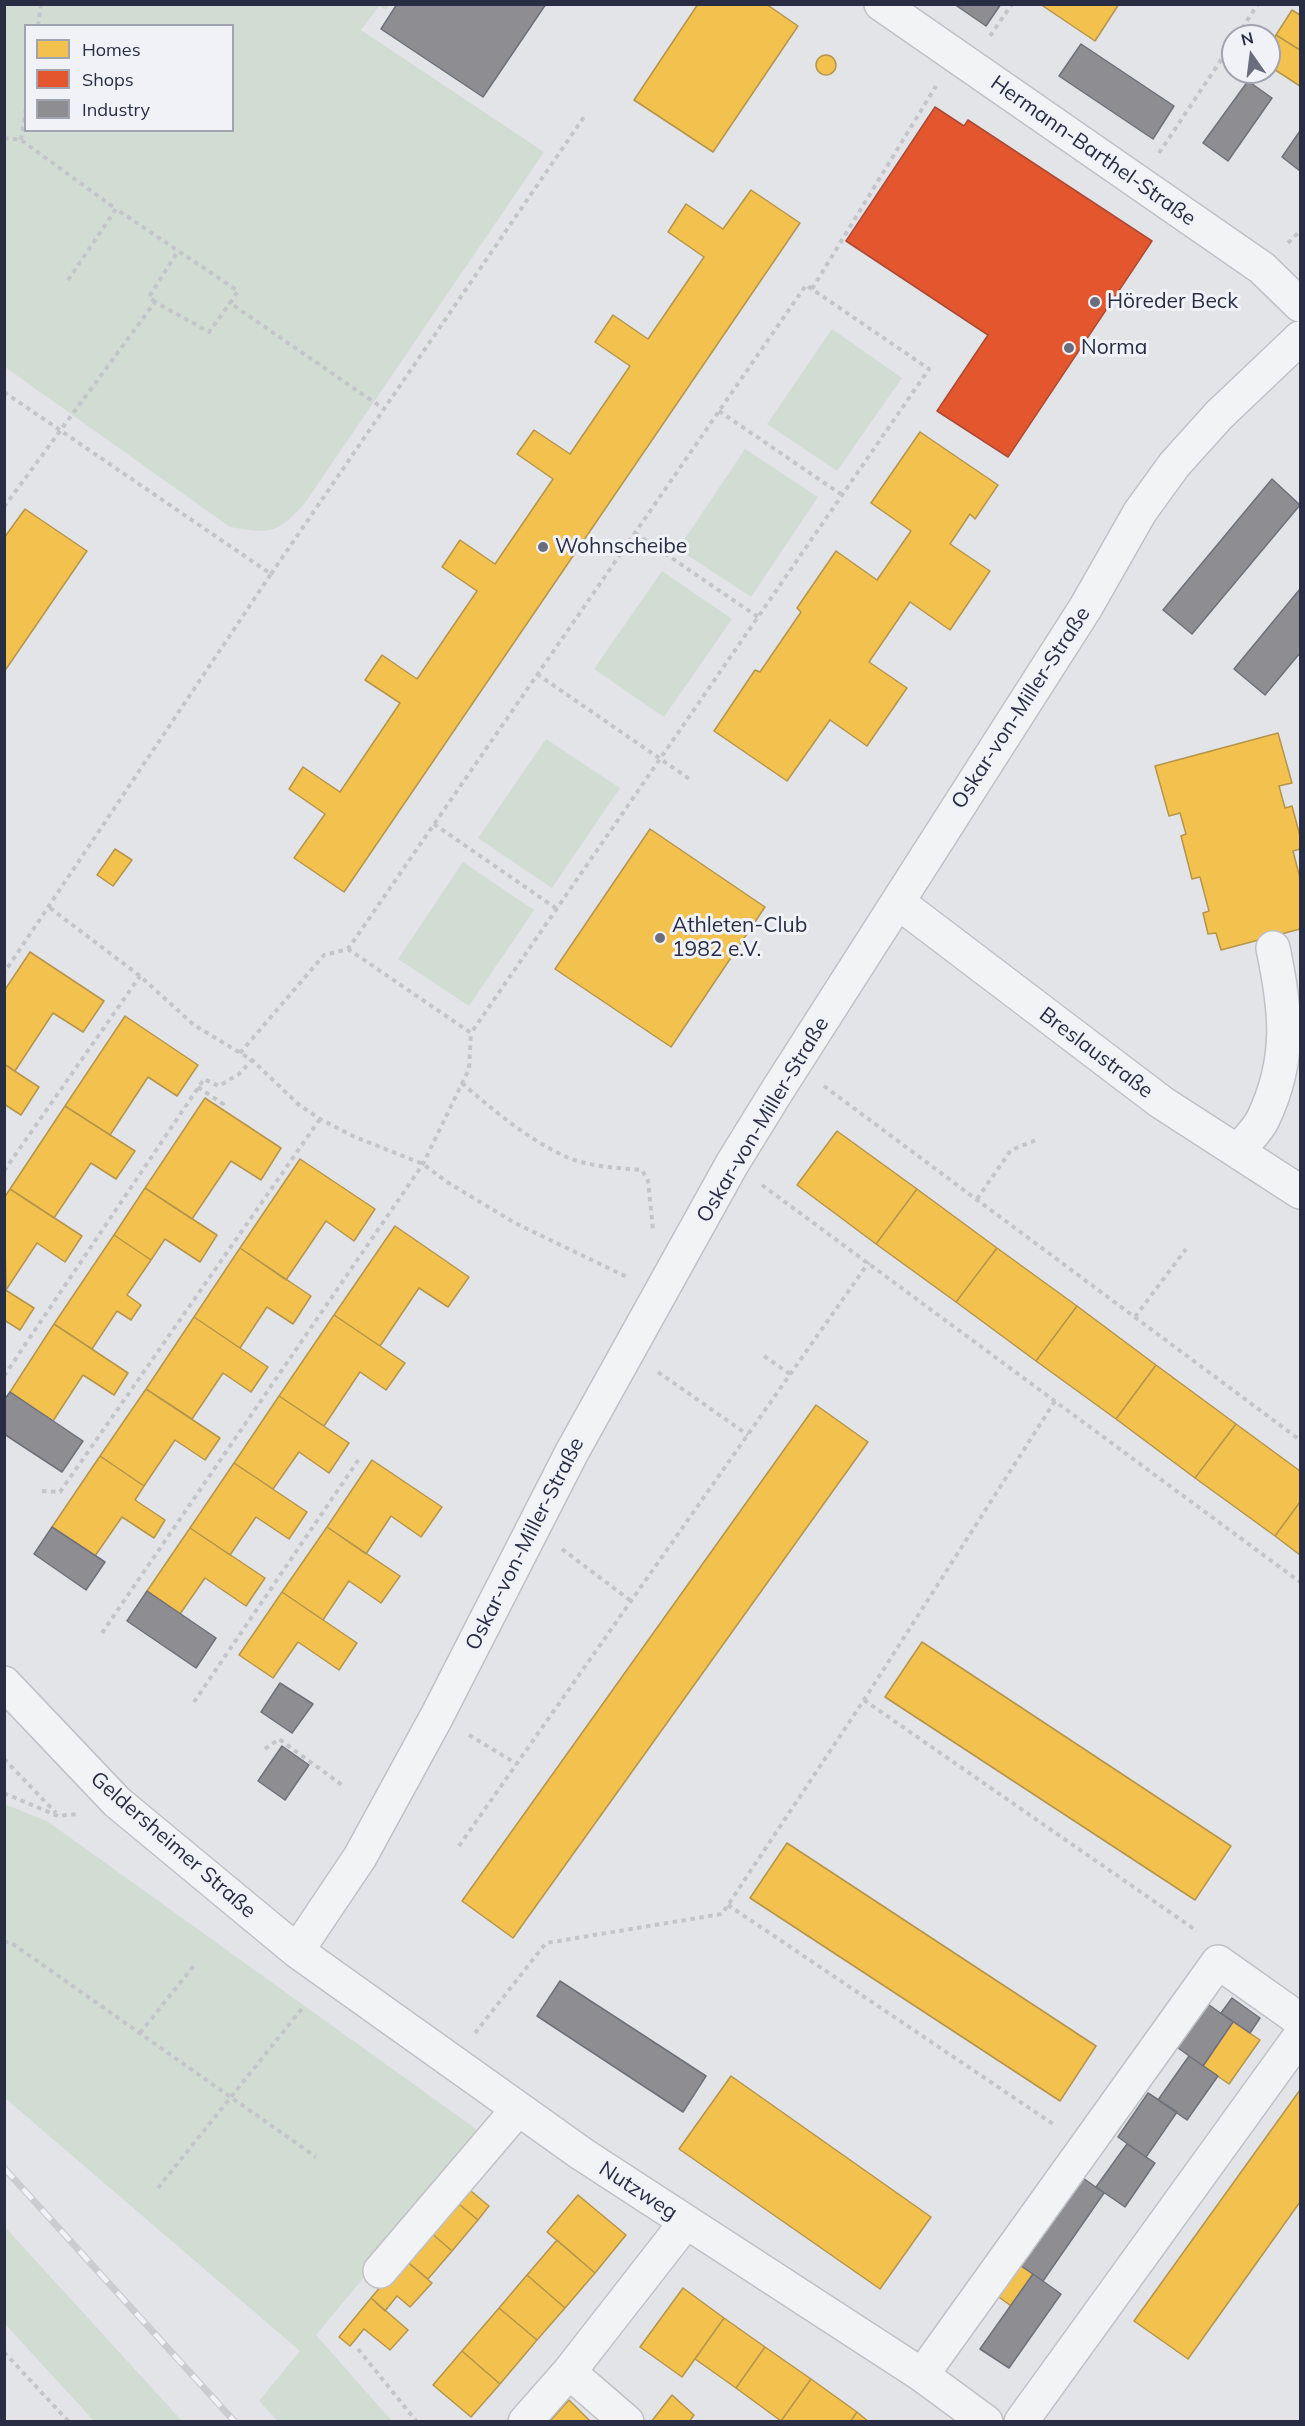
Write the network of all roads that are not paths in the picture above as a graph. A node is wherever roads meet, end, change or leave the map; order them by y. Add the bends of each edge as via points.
1 (881, 4) edge
2 (1300, 305) edge
3 (1300, 338) edge
4 (899, 903) junction
5 (1273, 948) dead end
6 (1238, 1151) junction
7 (1300, 1192) edge
8 (4, 1683) edge
9 (297, 1951) junction
10 (1300, 2020) edge
11 (1300, 2037) edge
12 (518, 2109) junction
13 (686, 2222) junction
14 (380, 2271) dead end
15 (569, 2372) junction
16 (922, 2375) junction
17 (525, 2421) edge
18 (627, 2421) edge
19 (986, 2421) edge
20 (1021, 2421) edge

1 - 2 street, Hermann-Barthel-Straße via 1262,268
3 - 4 street, Oskar-von-Miller-Straße via 1218,415 1140,512 1086,608
4 - 6 street, Breslaustraße via 1127,1077
4 - 9 street, Oskar-von-Miller-Straße via 732,1164 532,1527 437,1716 360,1857
5 - 6 street via 1284,1002 1285,1045 1263,1120
6 - 7 street, Breslaustraße
8 - 9 street, Geldersheimer Straße via 117,1802
9 - 12 street, Nutzweg
10 - 16 street via 1218,1962
11 - 20 street
12 - 13 street, Nutzweg
12 - 14 street
13 - 15 street
13 - 16 street, Nutzweg
15 - 17 street
15 - 18 street
16 - 19 street, Nutzweg

